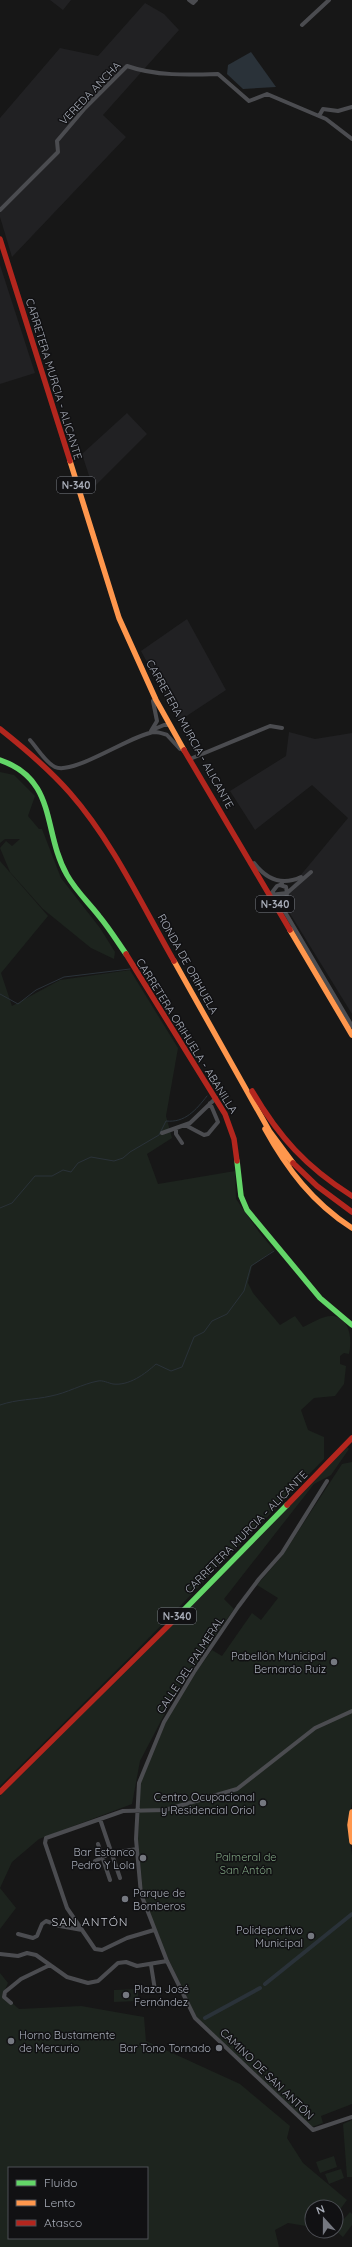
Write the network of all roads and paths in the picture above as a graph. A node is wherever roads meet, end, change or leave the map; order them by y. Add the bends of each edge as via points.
1 (189, 0) edge
2 (196, 0) edge
3 (329, 0) edge
4 (302, 24) dead end
5 (352, 107) edge
6 (319, 116) junction
7 (352, 139) edge
8 (0, 210) edge
9 (0, 239) edge
10 (138, 662) junction
11 (170, 725) junction
12 (282, 728) dead end
13 (0, 729) edge
14 (151, 731) junction
15 (142, 737) junction
16 (30, 740) dead end
17 (190, 759) junction
18 (0, 760) edge
19 (198, 774) junction
20 (242, 847) junction
21 (287, 882) junction
22 (280, 885) junction
23 (287, 893) junction
24 (270, 895) junction
25 (210, 1023) junction
26 (352, 1026) edge
27 (352, 1035) edge
28 (236, 1070) junction
29 (216, 1098) junction
30 (210, 1103) junction
31 (185, 1125) junction
32 (176, 1128) junction
33 (162, 1133) dead end
34 (182, 1143) dead end
35 (352, 1196) edge
36 (352, 1212) edge
37 (352, 1228) edge
38 (352, 1325) edge
39 (352, 1438) edge
40 (328, 1481) dead end
41 (352, 1711) edge
42 (0, 1792) edge
43 (137, 1809) junction
44 (352, 1812) edge
45 (100, 1819) junction
46 (352, 1841) edge
47 (98, 1844) dead end
48 (137, 1848) junction
49 (111, 1853) junction
50 (103, 1859) junction
51 (95, 1861) dead end
52 (120, 1878) dead end
53 (110, 1880) dead end
54 (82, 1930) junction
55 (154, 1930) junction
56 (18, 1934) dead end
57 (0, 1954) edge
58 (167, 1961) junction
59 (50, 1965) junction
60 (151, 1965) junction
61 (155, 1990) dead end
62 (11, 2003) dead end
63 (195, 2018) joint
64 (352, 2117) edge

1 - 2 street via 193,3
3 - 4 street
5 - 6 street via 338,111 323,109
6 - 7 street, VEREDA ANCHA via 332,122
6 - 8 street, VEREDA ANCHA via 267,94 249,100 218,74 165,73 127,66 85,108 57,141 58,152
9 - 10 main road, CARRETERA MURCIA - ALICANTE / N-340 via 108,584
10 - 11 main road, CARRETERA MURCIA - ALICANTE / N-340
10 - 14 street via 155,705 157,720
11 - 14 street
11 - 17 main road, CARRETERA MURCIA - ALICANTE / N-340
12 - 17 street via 270,726
13 - 25 main road, RONDA DE ORIHUELA via 59,782 105,840
14 - 15 street
15 - 16 street via 80,764 61,769 47,760
15 - 19 street via 156,732 167,735 177,744
17 - 19 main road, CARRETERA MURCIA - ALICANTE / N-340
18 - 29 main road, CARRETERA ORIHUELA - ABANILLA via 26,771 40,788 56,850 70,881 105,924
19 - 20 main road, CARRETERA MURCIA - ALICANTE / N-340
20 - 21 street via 267,876
20 - 24 main road, CARRETERA MURCIA - ALICANTE / N-340
21 - 22 street
21 - 23 street via 311,872
22 - 23 street via 286,887
22 - 24 street
23 - 24 street
23 - 26 street via 285,912
24 - 27 main road, CARRETERA MURCIA - ALICANTE / N-340
25 - 28 main road, RONDA DE ORIHUELA
25 - 35 main road via 270,1123 290,1149 329,1182
28 - 36 main road, RONDA DE ORIHUELA via 270,1132 295,1167 318,1189
28 - 37 main road via 238,1080 294,1177 321,1205
29 - 30 street
29 - 38 main road, CARRETERA ORIHUELA - ABANILLA via 234,1138 241,1196 247,1210 320,1298
30 - 31 street via 194,1120
30 - 31 street via 218,1122 208,1134 204,1136
31 - 32 street
32 - 33 street
32 - 34 street via 176,1134
39 - 42 main road, CARRETERA MURCIA - ALICANTE / N-340
40 - 43 street, CALLE DEL PALMERAL via 282,1554 259,1578 238,1607 164,1722 139,1784
41 - 43 street via 315,1728 237,1789 165,1810
43 - 45 street
43 - 48 street, CALLE DEL PALMERAL
44 - 46 main road
45 - 49 street
45 - 54 street via 46,1838 45,1841 61,1895
47 - 50 street
48 - 49 street
48 - 55 street, CALLE DEL PALMERAL via 141,1894
49 - 50 street
49 - 52 street
50 - 51 street
50 - 53 street
54 - 55 street via 95,1949 102,1950 127,1938
54 - 56 street via 71,1930 46,1921 33,1938
55 - 58 street, CALLE DEL PALMERAL
57 - 59 street via 31,1954 41,1957
58 - 60 street
58 - 63 street, CALLE DEL PALMERAL
59 - 60 street via 68,1977 88,1983 98,1981 118,1963
59 - 62 street via 21,1979 6,1992 4,1997
60 - 61 street
63 - 64 street, CAMINO DE SAN ANTÓN via 313,2130

